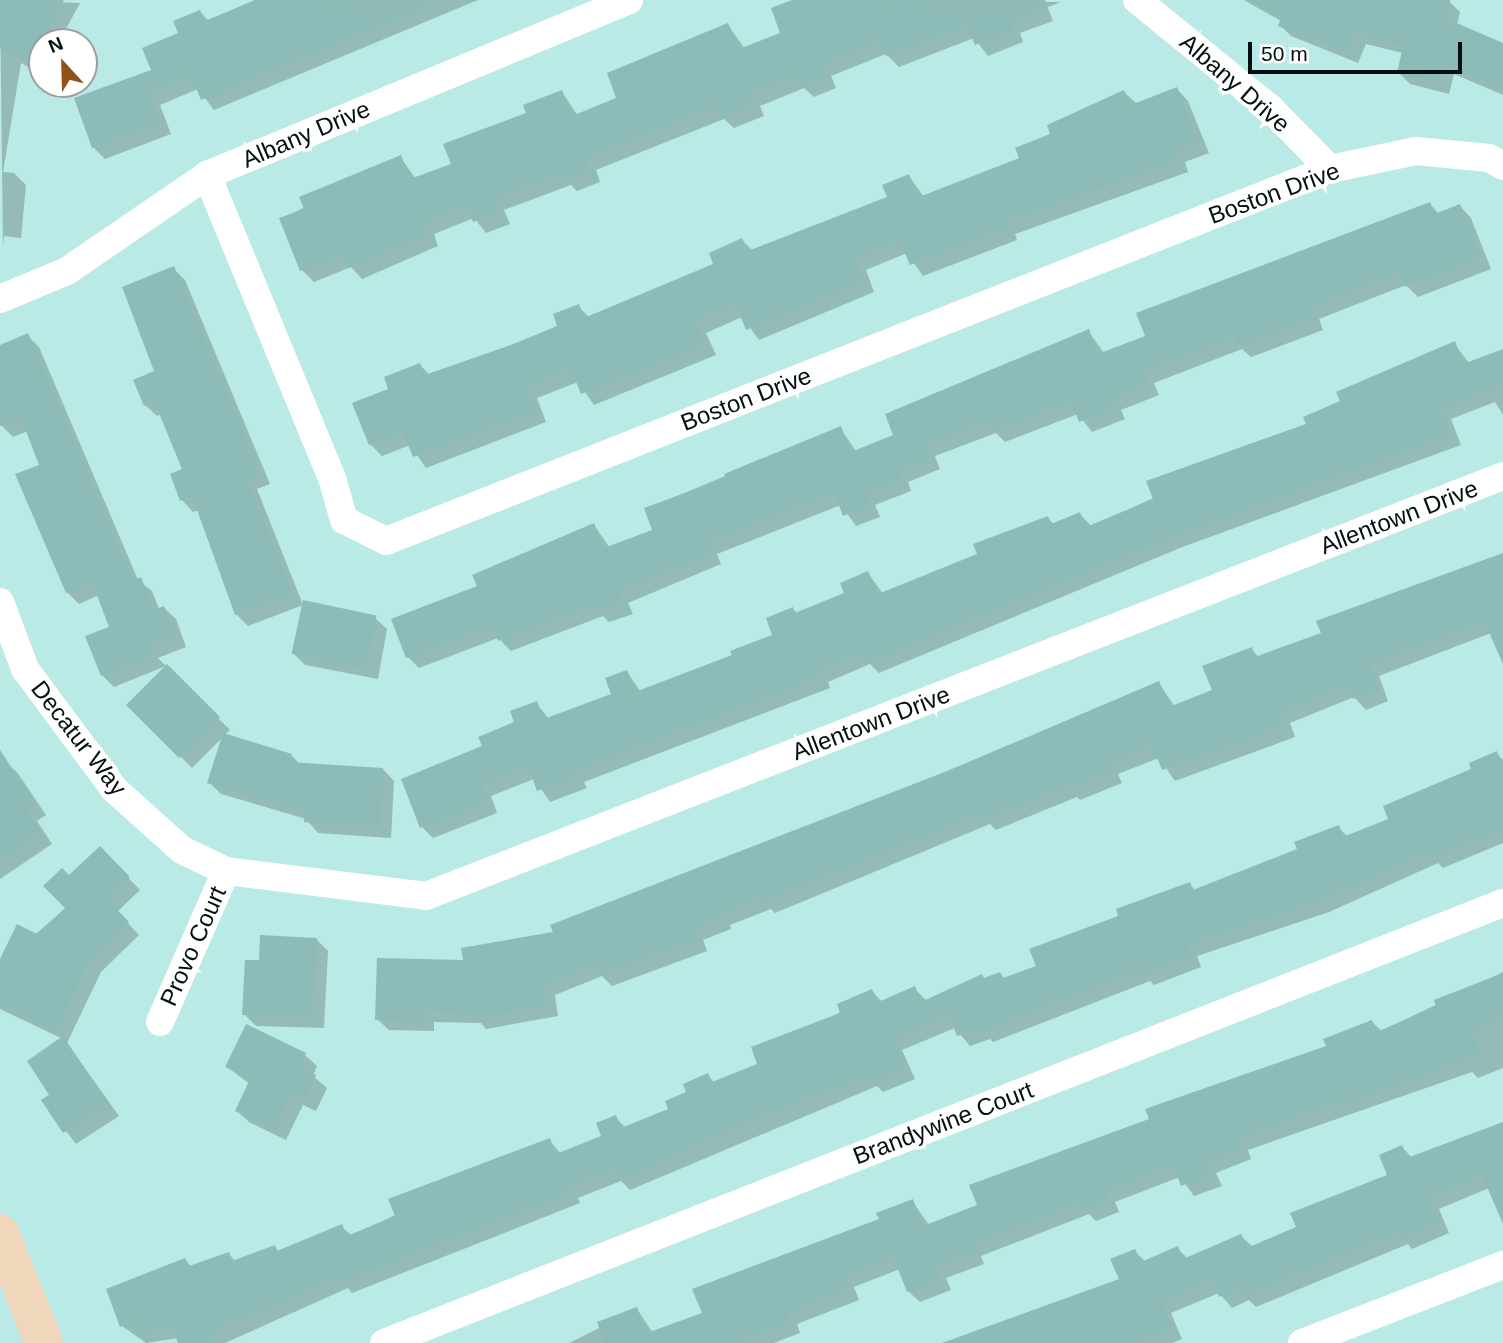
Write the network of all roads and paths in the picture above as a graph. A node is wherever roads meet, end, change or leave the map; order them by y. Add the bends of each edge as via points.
1 (629, 0) edge
2 (1137, 0) edge
3 (1503, 166) edge
4 (1330, 169) junction
5 (207, 175) junction
6 (0, 299) edge
7 (1503, 476) edge
8 (0, 602) edge
9 (226, 871) junction
10 (1503, 903) edge
11 (160, 1022) dead end
12 (0, 1233) edge
13 (1503, 1265) edge
14 (429, 1335) edge
15 (44, 1343) edge
16 (384, 1343) edge
17 (1302, 1343) edge

1 - 5 street, Albany Drive
2 - 4 street, Albany Drive via 1270,108
3 - 4 street, Boston Drive via 1489,158 1416,151
4 - 5 street, Boston Drive via 386,541 344,520 332,478
5 - 6 street, Albany Drive via 67,271
7 - 9 street, Allentown Drive via 426,896
8 - 9 street, Decatur Way via 26,669 114,789 182,850
9 - 11 street, Provo Court
10 - 14 street, Brandywine Court
12 - 15 main road
13 - 17 street
14 - 16 street, Brandywine Court

